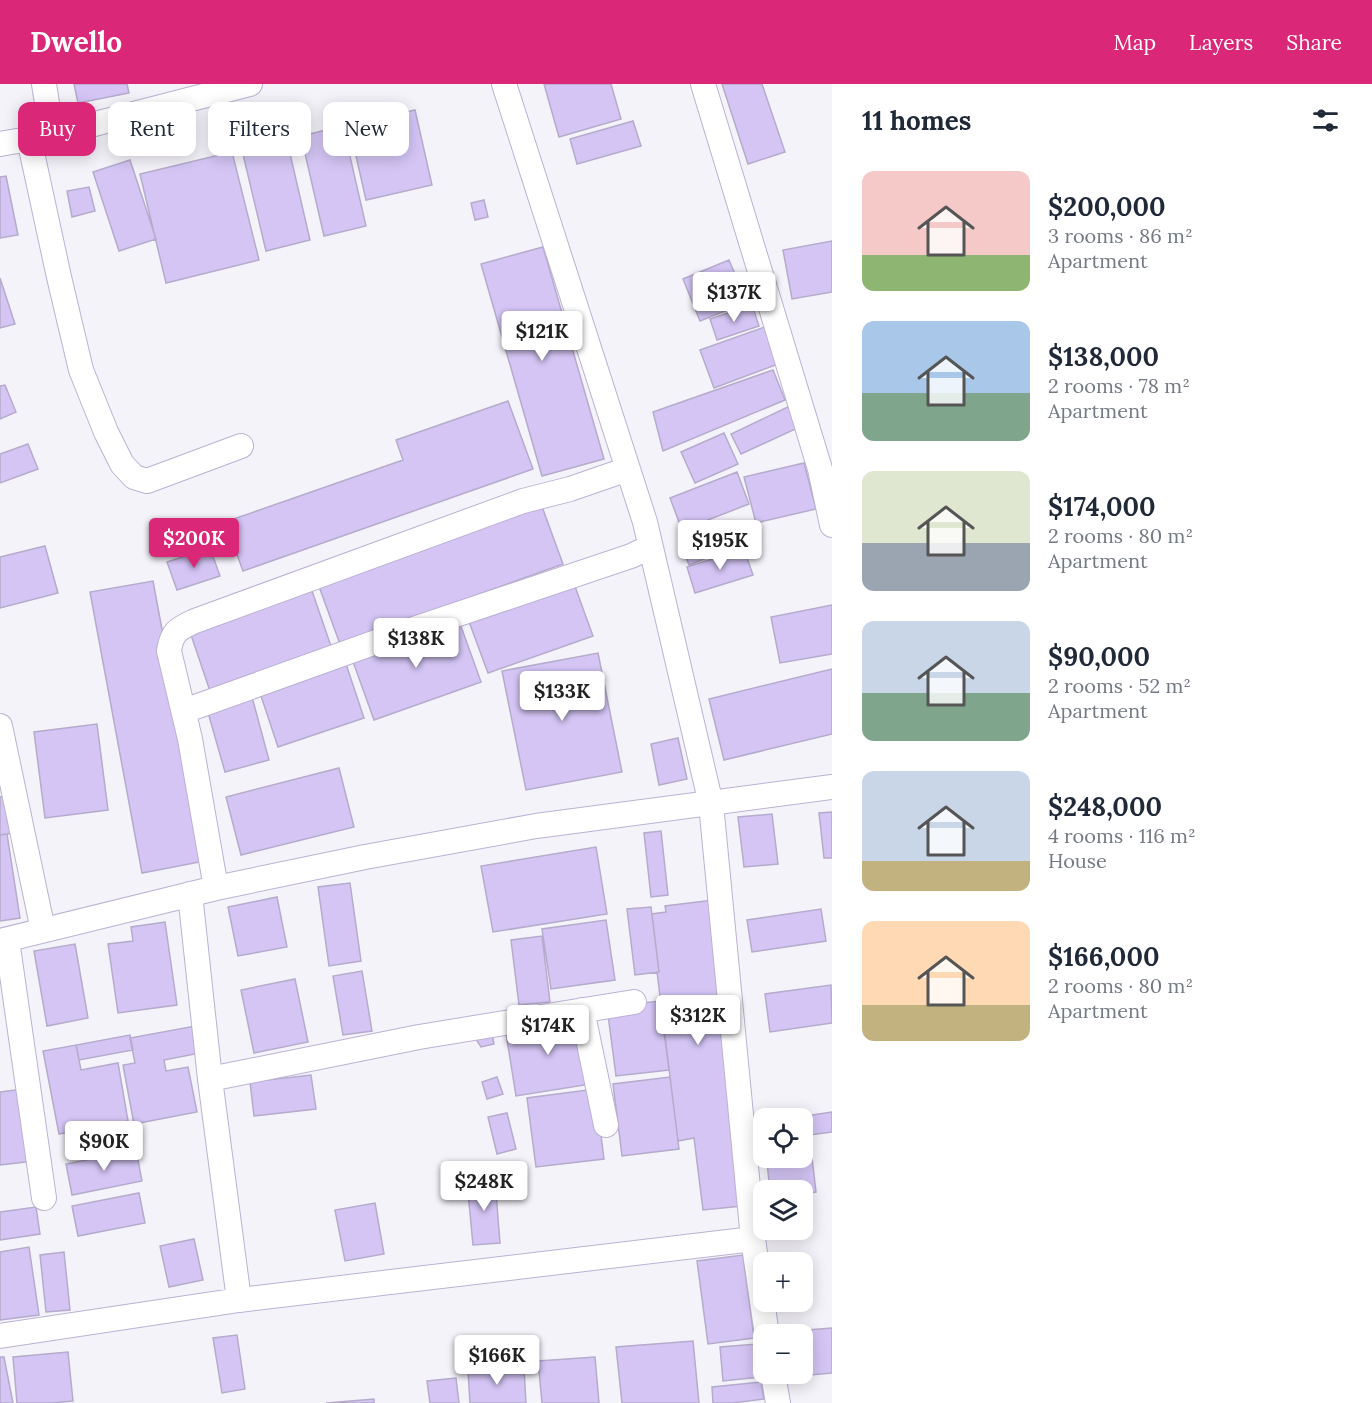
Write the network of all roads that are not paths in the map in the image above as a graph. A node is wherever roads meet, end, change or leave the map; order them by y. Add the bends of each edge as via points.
1 (44, 84) edge
2 (245, 84) edge
3 (504, 84) edge
4 (703, 84) edge
5 (43, 102) edge
6 (96, 123) edge
7 (18, 141) edge
8 (0, 144) edge
9 (42, 156) edge
10 (242, 446) dead end
11 (628, 469) junction
12 (832, 525) edge
13 (650, 547) junction
14 (184, 711) junction
15 (0, 726) edge
16 (832, 787) edge
17 (711, 804) junction
18 (216, 888) junction
19 (190, 894) junction
20 (43, 930) junction
21 (3, 940) edge
22 (634, 1002) dead end
23 (582, 1010) junction
24 (210, 1079) junction
25 (606, 1125) dead end
26 (44, 1198) dead end
27 (753, 1239) joint
28 (753, 1240) edge
29 (239, 1300) junction
30 (765, 1324) edge
31 (0, 1336) edge
32 (774, 1384) edge
33 (777, 1403) edge

1 - 5 street
2 - 6 street
3 - 11 street
4 - 12 street via 820,469
7 - 8 street
9 - 10 street via 58,277 81,370 122,464 134,477 147,481
11 - 13 street
11 - 14 street via 523,501 179,629 171,637 169,651
13 - 14 street
13 - 17 street
14 - 18 street
15 - 20 street
16 - 17 street
17 - 18 street via 536,826
17 - 27 street
18 - 19 street
19 - 20 street
19 - 24 street
20 - 21 street
21 - 26 street
22 - 23 street
23 - 24 street via 419,1037
23 - 25 street
24 - 29 street
27 - 29 street
28 - 30 street
29 - 31 street
32 - 33 street

